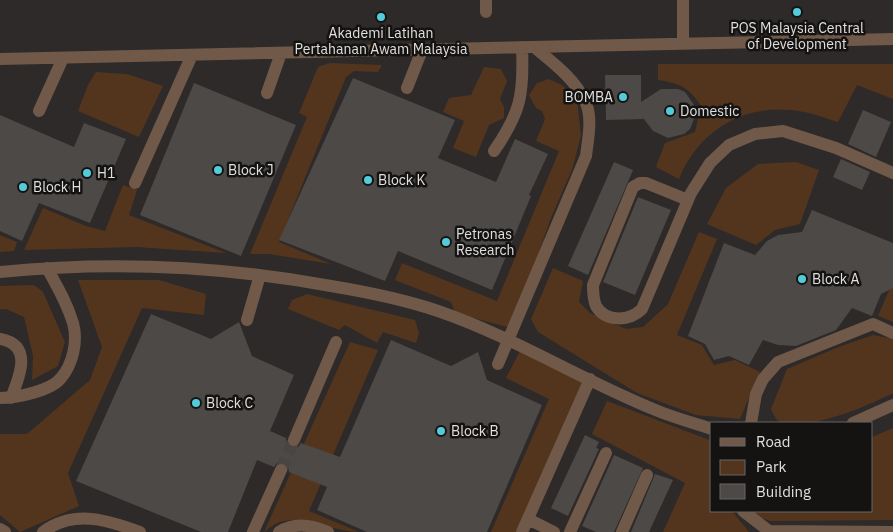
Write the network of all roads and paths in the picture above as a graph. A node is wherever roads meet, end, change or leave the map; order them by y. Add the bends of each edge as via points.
1 (683, 0) edge
2 (893, 39) edge
3 (682, 43) junction
4 (528, 47) junction
5 (422, 50) junction
6 (281, 53) junction
7 (192, 55) junction
8 (63, 58) junction
9 (0, 59) edge
10 (407, 88) dead end
11 (267, 93) dead end
12 (39, 111) dead end
13 (494, 151) dead end
14 (893, 173) edge
15 (135, 183) dead end
16 (688, 200) junction
17 (47, 268) junction
18 (0, 272) edge
19 (260, 275) junction
20 (247, 320) dead end
21 (893, 333) edge
22 (0, 339) edge
23 (510, 340) junction
24 (336, 342) dead end
25 (498, 364) dead end
26 (590, 380) junction
27 (6, 398) edge
28 (893, 405) edge
29 (751, 422) edge
30 (855, 422) edge
31 (710, 428) edge
32 (294, 440) tunnel mouth
33 (606, 453) dead end
34 (281, 470) tunnel mouth
35 (647, 475) dead end
36 (744, 512) edge
37 (528, 520) junction
38 (0, 529) edge
39 (769, 531) edge
40 (5, 532) edge
41 (43, 532) edge
42 (140, 532) edge
43 (253, 532) edge
44 (279, 532) edge
45 (328, 532) edge
46 (522, 532) edge
47 (554, 532) edge
48 (570, 532) edge
49 (622, 532) edge
50 (893, 532) edge

1 - 3 street
2 - 3 street
3 - 4 street
4 - 5 street
4 - 13 street via 519,104 511,127
4 - 23 street via 564,73 586,102 590,128 586,156
5 - 6 street
5 - 10 street
6 - 7 street
6 - 11 street
7 - 8 street
7 - 15 street
8 - 9 street
8 - 12 street
14 - 16 street via 792,133 755,134 729,145 710,163
16 - 16 street via 642,309 630,318 602,312 593,298 593,285 633,187 646,183
17 - 18 street
17 - 19 street via 129,266
17 - 27 street via 62,294 74,326 74,355 61,379 35,392
19 - 20 street
19 - 23 street via 372,293 438,311
21 - 29 street via 873,324 778,362 756,394
22 - 27 street via 10,341 22,358 19,379
23 - 25 street
23 - 26 street
24 - 32 street
26 - 31 street via 658,412
26 - 37 street
28 - 30 street
33 - 48 street
34 - 43 street
35 - 49 street
36 - 39 street
37 - 46 street
37 - 47 street
38 - 40 street
39 - 50 street
41 - 42 street via 78,517 108,520
44 - 45 street via 301,525

